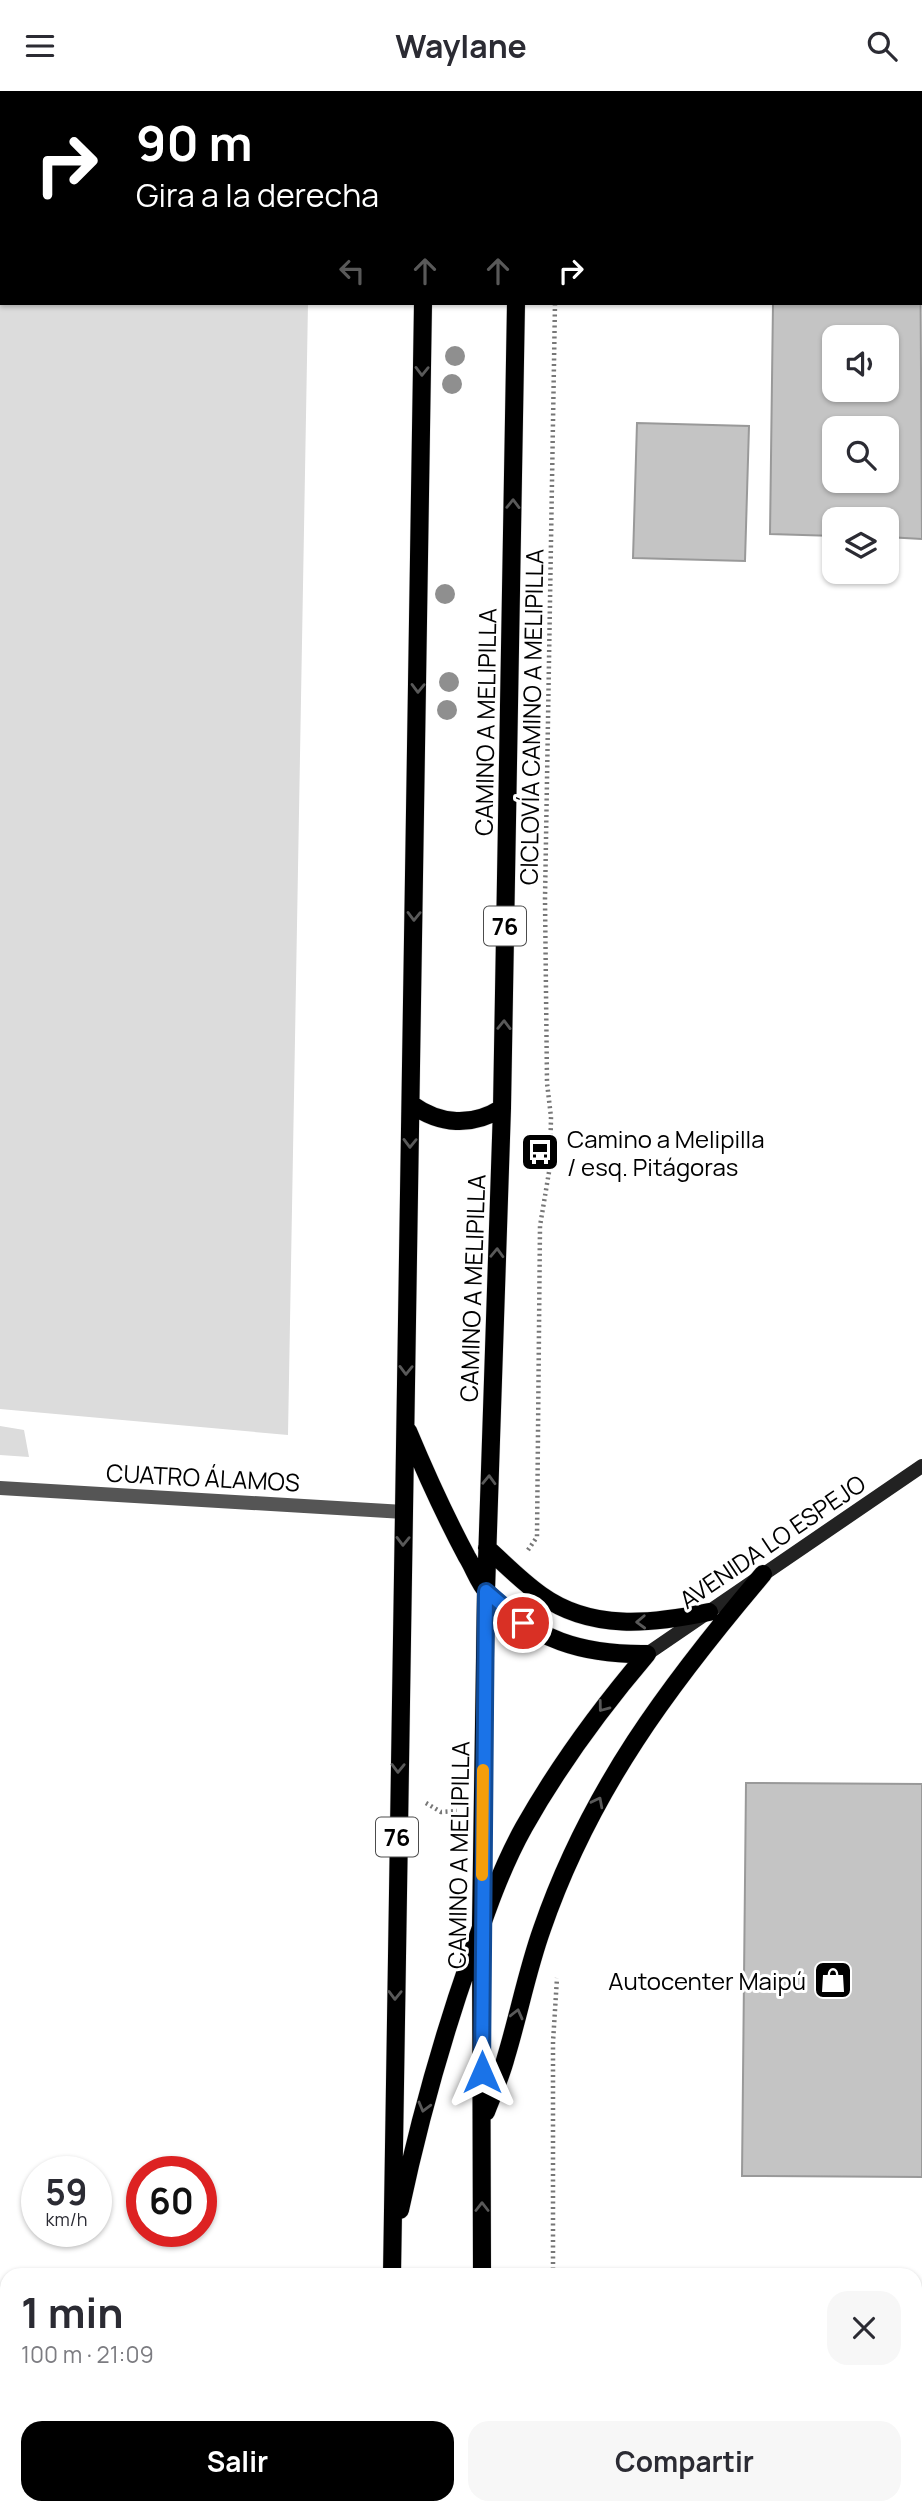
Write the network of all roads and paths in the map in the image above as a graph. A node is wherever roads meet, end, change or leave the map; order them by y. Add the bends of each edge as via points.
1 (423, 305) edge
2 (516, 305) edge
3 (555, 305) edge
4 (411, 1104) junction
5 (502, 1108) junction
6 (405, 1423) junction
7 (922, 1466) edge
8 (0, 1488) edge
9 (404, 1512) junction
10 (487, 1548) junction
11 (512, 1571) junction
12 (763, 1574) junction
13 (486, 1591) junction
14 (709, 1612) junction
15 (647, 1654) junction
16 (398, 1801) junction
17 (483, 1809) junction
18 (481, 1925) junction
19 (557, 1971) dead end
20 (482, 2125) junction
21 (391, 2250) junction
22 (391, 2268) edge
23 (482, 2268) edge
24 (553, 2268) edge

1 -> 4 main road, 76
5 -> 2 main road, CAMINO A MELIPILLA / 76
3 - 11 path, CICLOVÍA CAMINO A MELIPILLA via 545,899 550,1166 540,1226 537,1537
4 - 5 main road via 449,1122 477,1120
4 -> 6 main road, 76
10 -> 5 main road, CAMINO A MELIPILLA / 76
6 - 9 main road, 76
6 - 13 main road
7 - 12 main road, AVENIDA LO ESPEJO
8 - 9 street, CUATRO ÁLAMOS
9 -> 16 main road, 76
10 - 11 main road
10 - 13 main road, CAMINO A MELIPILLA / 76
14 -> 11 main road via 643,1623 603,1621 563,1608
12 - 14 main road, AVENIDA LO ESPEJO
20 -> 12 main road via 542,1927 577,1842 633,1741
13 - 15 main road via 523,1623 567,1645 594,1652
13 - 17 main road, CAMINO A MELIPILLA / 76
14 - 15 main road, AVENIDA LO ESPEJO
15 -> 18 main road via 575,1744 533,1812
16 - 17 path via 424,1802 441,1812
16 -> 21 main road, 76
17 - 18 main road, CAMINO A MELIPILLA / 76
18 - 20 main road, CAMINO A MELIPILLA / 76
18 -> 21 main road via 436,2063
19 - 24 path
23 -> 20 main road, CAMINO A MELIPILLA / 76
21 - 22 main road, 76

